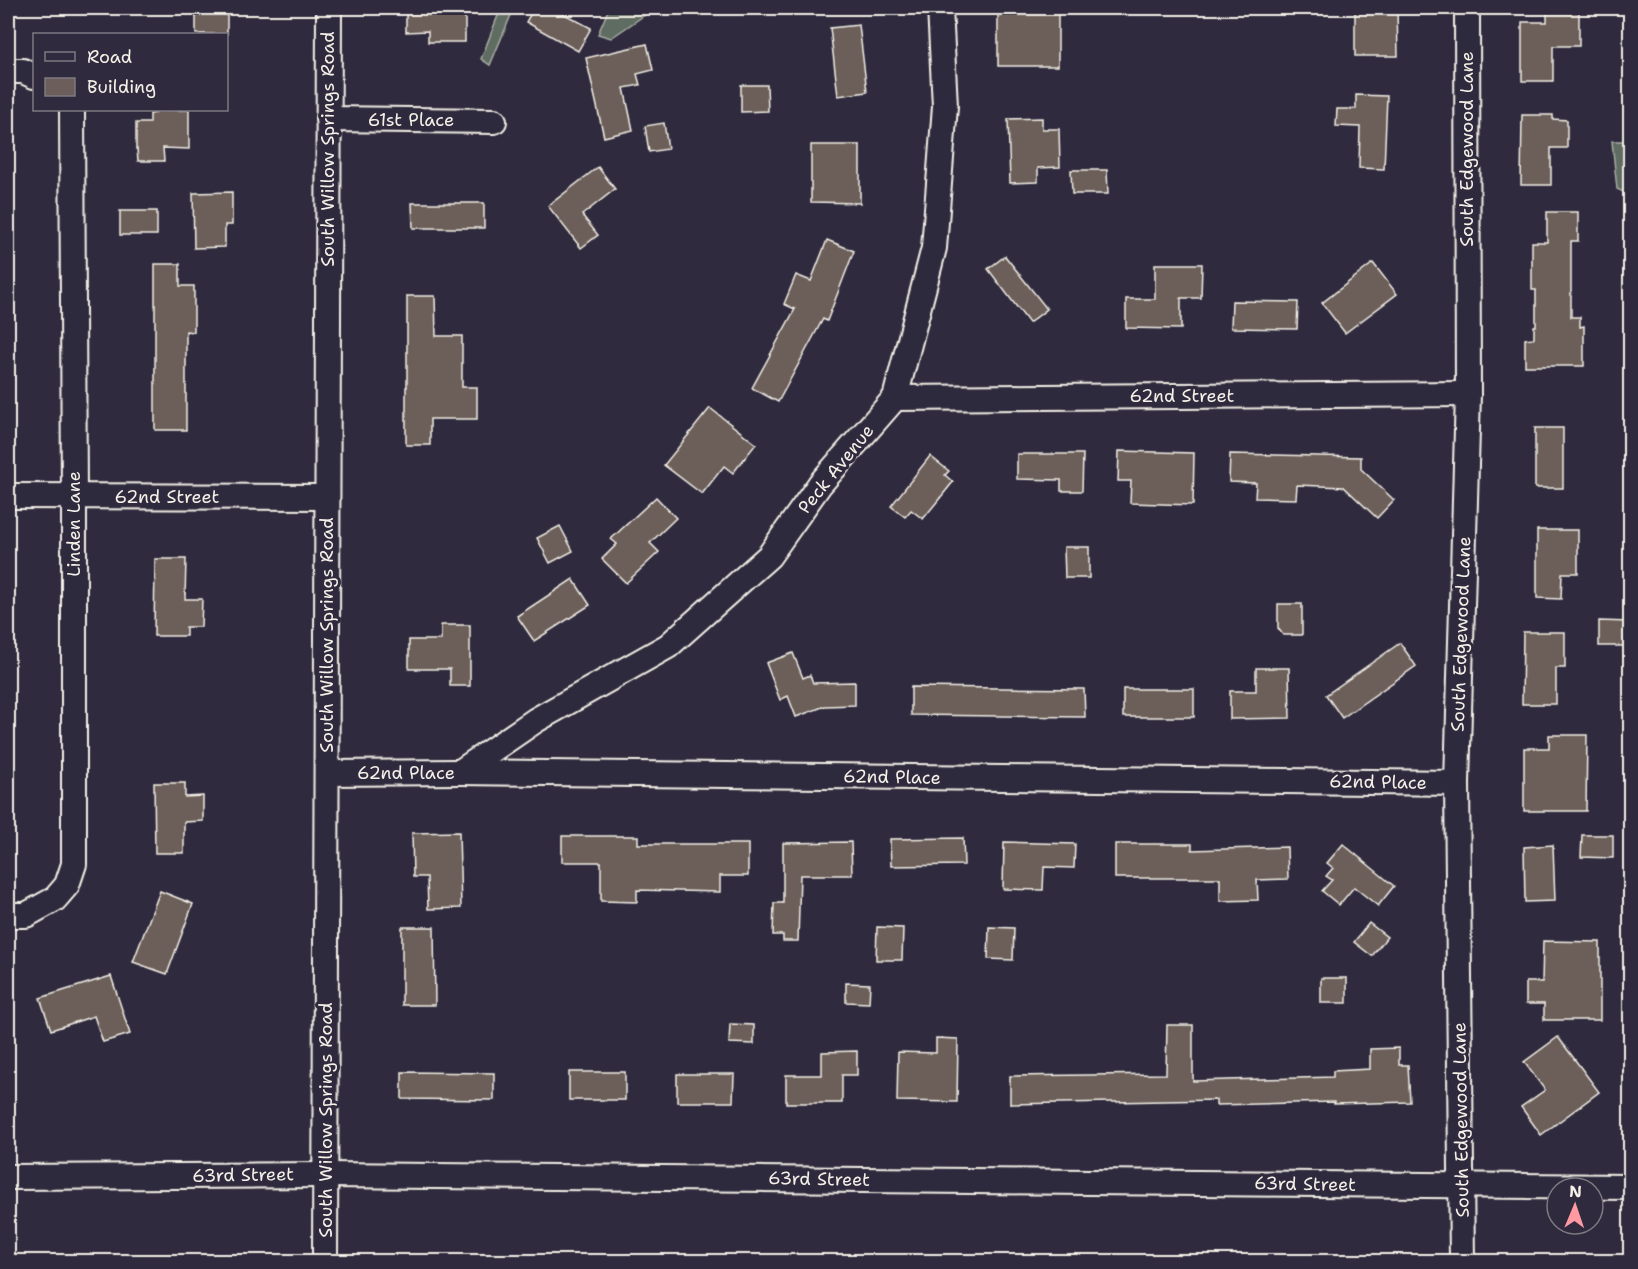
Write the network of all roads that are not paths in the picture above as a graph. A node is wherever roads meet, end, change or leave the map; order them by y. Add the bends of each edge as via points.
1 (329, 8) edge
2 (940, 8) edge
3 (1467, 8) edge
4 (8, 71) edge
5 (33, 76) edge
6 (72, 111) edge
7 (328, 119) junction
8 (494, 120) dead end
9 (1468, 394) junction
10 (895, 398) junction
11 (8, 495) edge
12 (74, 496) junction
13 (327, 497) junction
14 (460, 772) junction
15 (327, 773) junction
16 (1457, 783) junction
17 (17, 915) edge
18 (326, 1175) junction
19 (8, 1177) edge
20 (1462, 1185) junction
21 (1630, 1187) edge
22 (326, 1262) edge
23 (1462, 1262) edge

1 - 7 street, South Willow Springs Road
2 - 10 street, Peck Avenue via 945,106 934,248
3 - 9 street, South Edgewood Lane
4 - 5 street
6 - 12 street, Linden Lane
7 - 8 street, 61st Place
7 - 13 street, South Willow Springs Road
9 - 10 street, 62nd Street
9 - 16 street, South Edgewood Lane
10 - 14 street, Peck Avenue via 820,484 770,556 668,646 536,720
11 - 12 street, 62nd Street
12 - 13 street, 62nd Street
12 - 17 street, Linden Lane via 74,864 67,885 55,899
13 - 15 street, South Willow Springs Road
14 - 15 street, 62nd Place
14 - 16 street, 62nd Place
15 - 18 street, South Willow Springs Road
16 - 20 street, South Edgewood Lane
18 - 19 street, 63rd Street
18 - 20 street, 63rd Street
18 - 22 street, South Willow Springs Road
20 - 21 street, 63rd Street
20 - 23 street, South Edgewood Lane

